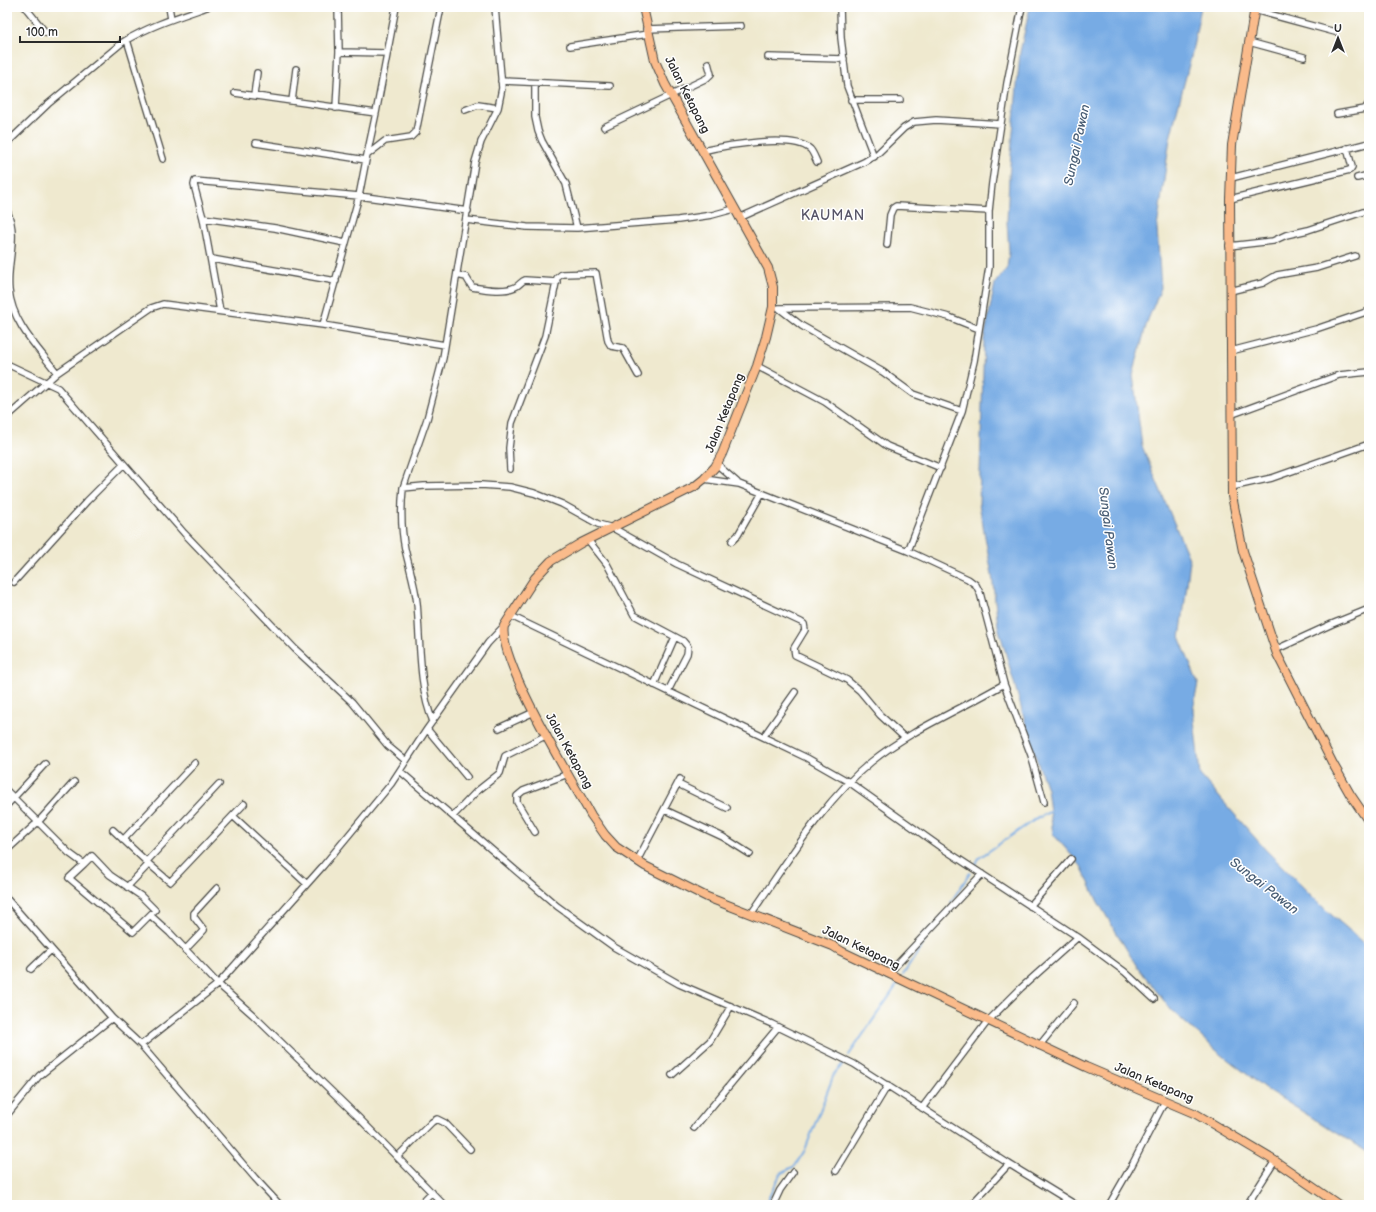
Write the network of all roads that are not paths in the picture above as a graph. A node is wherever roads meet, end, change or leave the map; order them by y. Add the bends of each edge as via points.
1 (25, 7) edge
2 (169, 7) edge
3 (207, 7) edge
4 (338, 7) edge
5 (396, 7) edge
6 (442, 7) edge
7 (495, 7) edge
8 (642, 7) edge
9 (840, 7) edge
10 (1022, 7) edge
11 (1255, 8) edge
12 (171, 19) junction
13 (741, 26) dead end
14 (647, 32) junction
15 (1335, 32) dead end
16 (46, 33) dead end
17 (127, 40) junction
18 (1249, 42) junction
19 (570, 46) dead end
20 (339, 52) junction
21 (387, 54) junction
22 (768, 57) dead end
23 (1304, 57) dead end
24 (844, 59) junction
25 (708, 63) dead end
26 (296, 69) dead end
27 (257, 73) dead end
28 (501, 81) junction
29 (535, 83) junction
30 (610, 86) dead end
31 (235, 93) dead end
32 (671, 94) junction
33 (254, 96) junction
34 (852, 100) junction
35 (900, 100) dead end
36 (292, 101) junction
37 (1369, 103) edge
38 (336, 108) junction
39 (498, 108) junction
40 (465, 110) dead end
41 (376, 113) junction
42 (1337, 114) dead end
43 (1001, 124) junction
44 (604, 127) dead end
45 (7, 142) edge
46 (256, 143) dead end
47 (1369, 143) edge
48 (1347, 148) junction
49 (702, 151) junction
50 (874, 156) junction
51 (367, 157) junction
52 (163, 159) dead end
53 (817, 162) dead end
54 (1369, 175) edge
55 (1231, 178) junction
56 (1357, 178) dead end
57 (359, 196) junction
58 (1230, 199) junction
59 (734, 209) junction
60 (1369, 210) edge
61 (7, 211) edge
62 (468, 211) junction
63 (989, 211) junction
64 (203, 218) junction
65 (739, 218) junction
66 (466, 220) junction
67 (577, 228) junction
68 (345, 243) junction
69 (887, 245) dead end
70 (1230, 246) junction
71 (1355, 256) dead end
72 (212, 259) junction
73 (457, 274) junction
74 (336, 281) junction
75 (557, 282) junction
76 (1230, 291) junction
77 (777, 308) junction
78 (220, 311) junction
79 (1369, 311) edge
80 (323, 325) junction
81 (979, 329) junction
82 (445, 345) junction
83 (1231, 351) junction
84 (7, 364) edge
85 (757, 366) junction
86 (1369, 372) edge
87 (58, 373) junction
88 (638, 375) dead end
89 (47, 382) junction
90 (962, 411) junction
91 (1233, 414) junction
92 (7, 417) edge
93 (1369, 444) edge
94 (718, 462) junction
95 (123, 465) junction
96 (941, 468) junction
97 (510, 469) dead end
98 (704, 479) junction
99 (738, 484) junction
100 (1231, 487) junction
101 (404, 488) junction
102 (762, 493) junction
103 (613, 528) junction
104 (588, 540) junction
105 (732, 541) dead end
106 (908, 551) junction
107 (14, 582) dead end
108 (1369, 609) edge
109 (511, 616) junction
110 (504, 626) junction
111 (675, 637) junction
112 (1275, 650) junction
113 (1004, 684) junction
114 (654, 685) junction
115 (668, 691) junction
116 (795, 692) dead end
117 (534, 712) junction
118 (433, 721) junction
119 (499, 728) dead end
120 (427, 729) junction
121 (547, 735) junction
122 (764, 736) junction
123 (905, 738) junction
124 (406, 761) junction
125 (195, 763) dead end
126 (45, 764) dead end
127 (400, 771) junction
128 (568, 774) junction
129 (467, 777) dead end
130 (74, 782) dead end
131 (849, 782) junction
132 (219, 784) dead end
133 (7, 791) edge
134 (15, 798) junction
135 (1044, 802) dead end
136 (7, 804) edge
137 (244, 804) dead end
138 (727, 808) dead end
139 (665, 810) junction
140 (233, 816) junction
141 (453, 816) junction
142 (39, 821) junction
143 (1369, 822) edge
144 (113, 830) dead end
145 (535, 832) dead end
146 (124, 840) junction
147 (7, 850) edge
148 (750, 854) dead end
149 (1071, 859) dead end
150 (637, 861) junction
151 (148, 863) junction
152 (84, 864) junction
153 (982, 874) junction
154 (307, 884) junction
155 (126, 887) junction
156 (218, 888) dead end
157 (7, 899) edge
158 (1030, 906) junction
159 (751, 914) junction
160 (150, 915) junction
161 (1078, 936) junction
162 (51, 950) junction
163 (185, 950) junction
164 (31, 969) dead end
165 (888, 974) junction
166 (218, 984) junction
167 (1154, 999) dead end
168 (1074, 1004) dead end
169 (731, 1006) junction
170 (112, 1018) junction
171 (987, 1022) junction
172 (778, 1027) junction
173 (141, 1045) junction
174 (1039, 1046) junction
175 (672, 1075) dead end
176 (888, 1085) junction
177 (1165, 1101) junction
178 (922, 1108) junction
179 (7, 1115) edge
180 (694, 1128) dead end
181 (470, 1148) dead end
182 (397, 1157) junction
183 (1275, 1161) junction
184 (1009, 1164) junction
185 (836, 1171) dead end
186 (793, 1172) dead end
187 (432, 1192) junction
188 (1066, 1200) junction
189 (280, 1205) edge
190 (419, 1205) edge
191 (444, 1205) edge
192 (773, 1205) edge
193 (971, 1205) edge
194 (1062, 1205) edge
195 (1076, 1205) edge
196 (1109, 1205) edge
197 (1247, 1205) edge
198 (1339, 1205) edge

1 - 16 street
2 - 12 street
3 - 12 street
4 - 20 street
5 - 21 street
6 - 51 street via 416,132 411,137 385,141
7 - 28 street
8 - 14 main road, Jalan Ketapang
9 - 24 street
10 - 43 street
11 - 15 street
11 - 18 main road
12 - 17 street
13 - 14 street
14 - 19 street
14 - 32 main road, Jalan Ketapang via 656,61
17 - 45 street via 48,104
17 - 52 street
18 - 23 street
18 - 55 main road via 1237,112
20 - 21 street
20 - 38 street
21 - 41 street
22 - 24 street
24 - 34 street via 847,86
25 - 32 street via 710,76
26 - 36 street
27 - 33 street
28 - 29 street
28 - 39 street via 502,94
29 - 30 street
29 - 67 street via 535,117 538,132 566,184
31 - 33 street
32 - 44 street
32 - 49 main road, Jalan Ketapang
33 - 36 street
34 - 35 street
34 - 50 street
36 - 38 street
37 - 42 street via 1365,109
38 - 41 street
39 - 40 street via 478,105
39 - 62 street via 474,162
41 - 51 street
43 - 50 street via 936,120 914,122
43 - 63 street
46 - 51 street
47 - 48 street
48 - 55 street
48 - 58 street via 1352,167 1350,170
49 - 53 street via 744,143 794,143 809,148
49 - 59 main road, Jalan Ketapang
50 - 65 street
51 - 57 street
54 - 56 street
55 - 58 main road
57 - 62 street
57 - 64 street via 195,181
57 - 68 street
58 - 70 main road
59 - 65 main road, Jalan Ketapang
59 - 67 street via 678,220
60 - 70 street via 1308,230 1286,234 1273,241
61 - 87 street via 12,232 8,290 13,309 25,331
62 - 66 street
63 - 69 street via 896,206 890,215
63 - 81 street via 989,267
64 - 68 street via 275,228
64 - 72 street
65 - 77 main road, Jalan Ketapang via 768,268
66 - 67 street via 527,227
66 - 73 street
68 - 74 street
70 - 76 main road
71 - 76 street via 1317,268 1277,275 1263,282
72 - 74 street
72 - 78 street
73 - 75 street via 466,277 472,287 479,288 505,289 525,280
73 - 82 street
74 - 80 street
75 - 88 street via 559,276 565,273 596,273 610,346 623,348
75 - 97 street via 545,336 512,423 508,448
76 - 83 main road
77 - 81 street via 910,307 949,317
77 - 85 main road, Jalan Ketapang
77 - 90 street via 802,326 883,372 913,394
78 - 80 street
78 - 87 street via 171,305 156,306
79 - 83 street via 1316,329
80 - 82 street
81 - 90 street
82 - 101 street via 427,420
83 - 91 main road
84 - 89 street
85 - 94 main road, Jalan Ketapang
85 - 96 street via 825,402 887,446
86 - 91 street via 1339,375
87 - 89 street
89 - 92 street
89 - 95 street via 64,394
90 - 96 street
91 - 100 main road
93 - 100 street via 1272,478
94 - 98 main road, Jalan Ketapang
94 - 99 street
95 - 107 street
95 - 124 street via 231,583 295,649 352,702 388,746
96 - 106 street
98 - 99 street
98 - 103 main road, Jalan Ketapang via 683,493
99 - 102 street
100 - 112 main road via 1243,552
101 - 103 street via 473,485 510,487 562,504 598,524
101 - 118 street via 402,514 405,548 416,602 426,704
102 - 105 street
102 - 106 street
103 - 104 main road, Jalan Ketapang
103 - 123 street via 677,564 804,624 805,630 794,648 795,655 847,680 864,694 880,715
104 - 109 main road, Jalan Ketapang via 560,555 542,569
104 - 111 street via 607,564 634,615
106 - 113 street via 976,585
108 - 112 street
109 - 110 main road, Jalan Ketapang
109 - 114 street
110 - 117 main road, Jalan Ketapang via 503,636 511,661
110 - 118 street via 488,642
111 - 114 street
111 - 115 street via 687,644 688,651
112 - 143 main road via 1333,764
113 - 123 street
113 - 135 street via 1031,755
114 - 115 street
115 - 122 street
116 - 122 street
117 - 119 street
117 - 121 main road, Jalan Ketapang
118 - 120 street
120 - 124 street
120 - 129 street
121 - 128 main road, Jalan Ketapang
121 - 141 street via 505,756 500,773 476,792
122 - 131 street
123 - 131 street via 871,762
124 - 127 street
125 - 146 street
126 - 134 street
127 - 141 street
127 - 154 street
128 - 145 street via 517,796 517,802
128 - 150 main road, Jalan Ketapang via 605,835
130 - 142 street
131 - 153 street
131 - 159 street via 824,811
132 - 151 street
133 - 134 street
134 - 136 street
134 - 142 street
137 - 140 street
138 - 139 street via 679,782
139 - 148 street via 723,837
139 - 150 street
140 - 151 street via 170,882
140 - 154 street
141 - 169 street via 557,906 598,936 652,970
142 - 147 street
142 - 152 street via 69,853
144 - 146 street
146 - 151 street
149 - 158 street
150 - 159 main road, Jalan Ketapang via 707,896
151 - 155 street
152 - 155 street via 92,856
152 - 160 street via 69,878 132,932
153 - 158 street
153 - 165 street
154 - 166 street
155 - 160 street via 141,896 155,910
156 - 163 street via 194,913 194,917 204,930
157 - 162 street
158 - 161 street
159 - 165 main road, Jalan Ketapang via 833,946
160 - 163 street
161 - 167 street via 1125,972
161 - 171 street
162 - 164 street
162 - 170 street
163 - 166 street
165 - 171 main road, Jalan Ketapang
166 - 173 street
166 - 182 street via 314,1074
168 - 174 street
169 - 172 street
169 - 175 street via 710,1041
170 - 173 street
170 - 179 street via 39,1076
171 - 174 main road, Jalan Ketapang
171 - 178 street
172 - 176 street via 854,1064
172 - 180 street
173 - 189 street
174 - 177 main road, Jalan Ketapang
176 - 178 street
176 - 185 street
177 - 183 main road, Jalan Ketapang via 1196,1114
177 - 196 street
178 - 184 street
181 - 182 street via 445,1123 437,1119
182 - 187 street
183 - 197 street
183 - 198 main road, Jalan Ketapang
184 - 188 street
184 - 193 street
186 - 192 street
187 - 190 street
187 - 191 street
188 - 194 street
188 - 195 street

